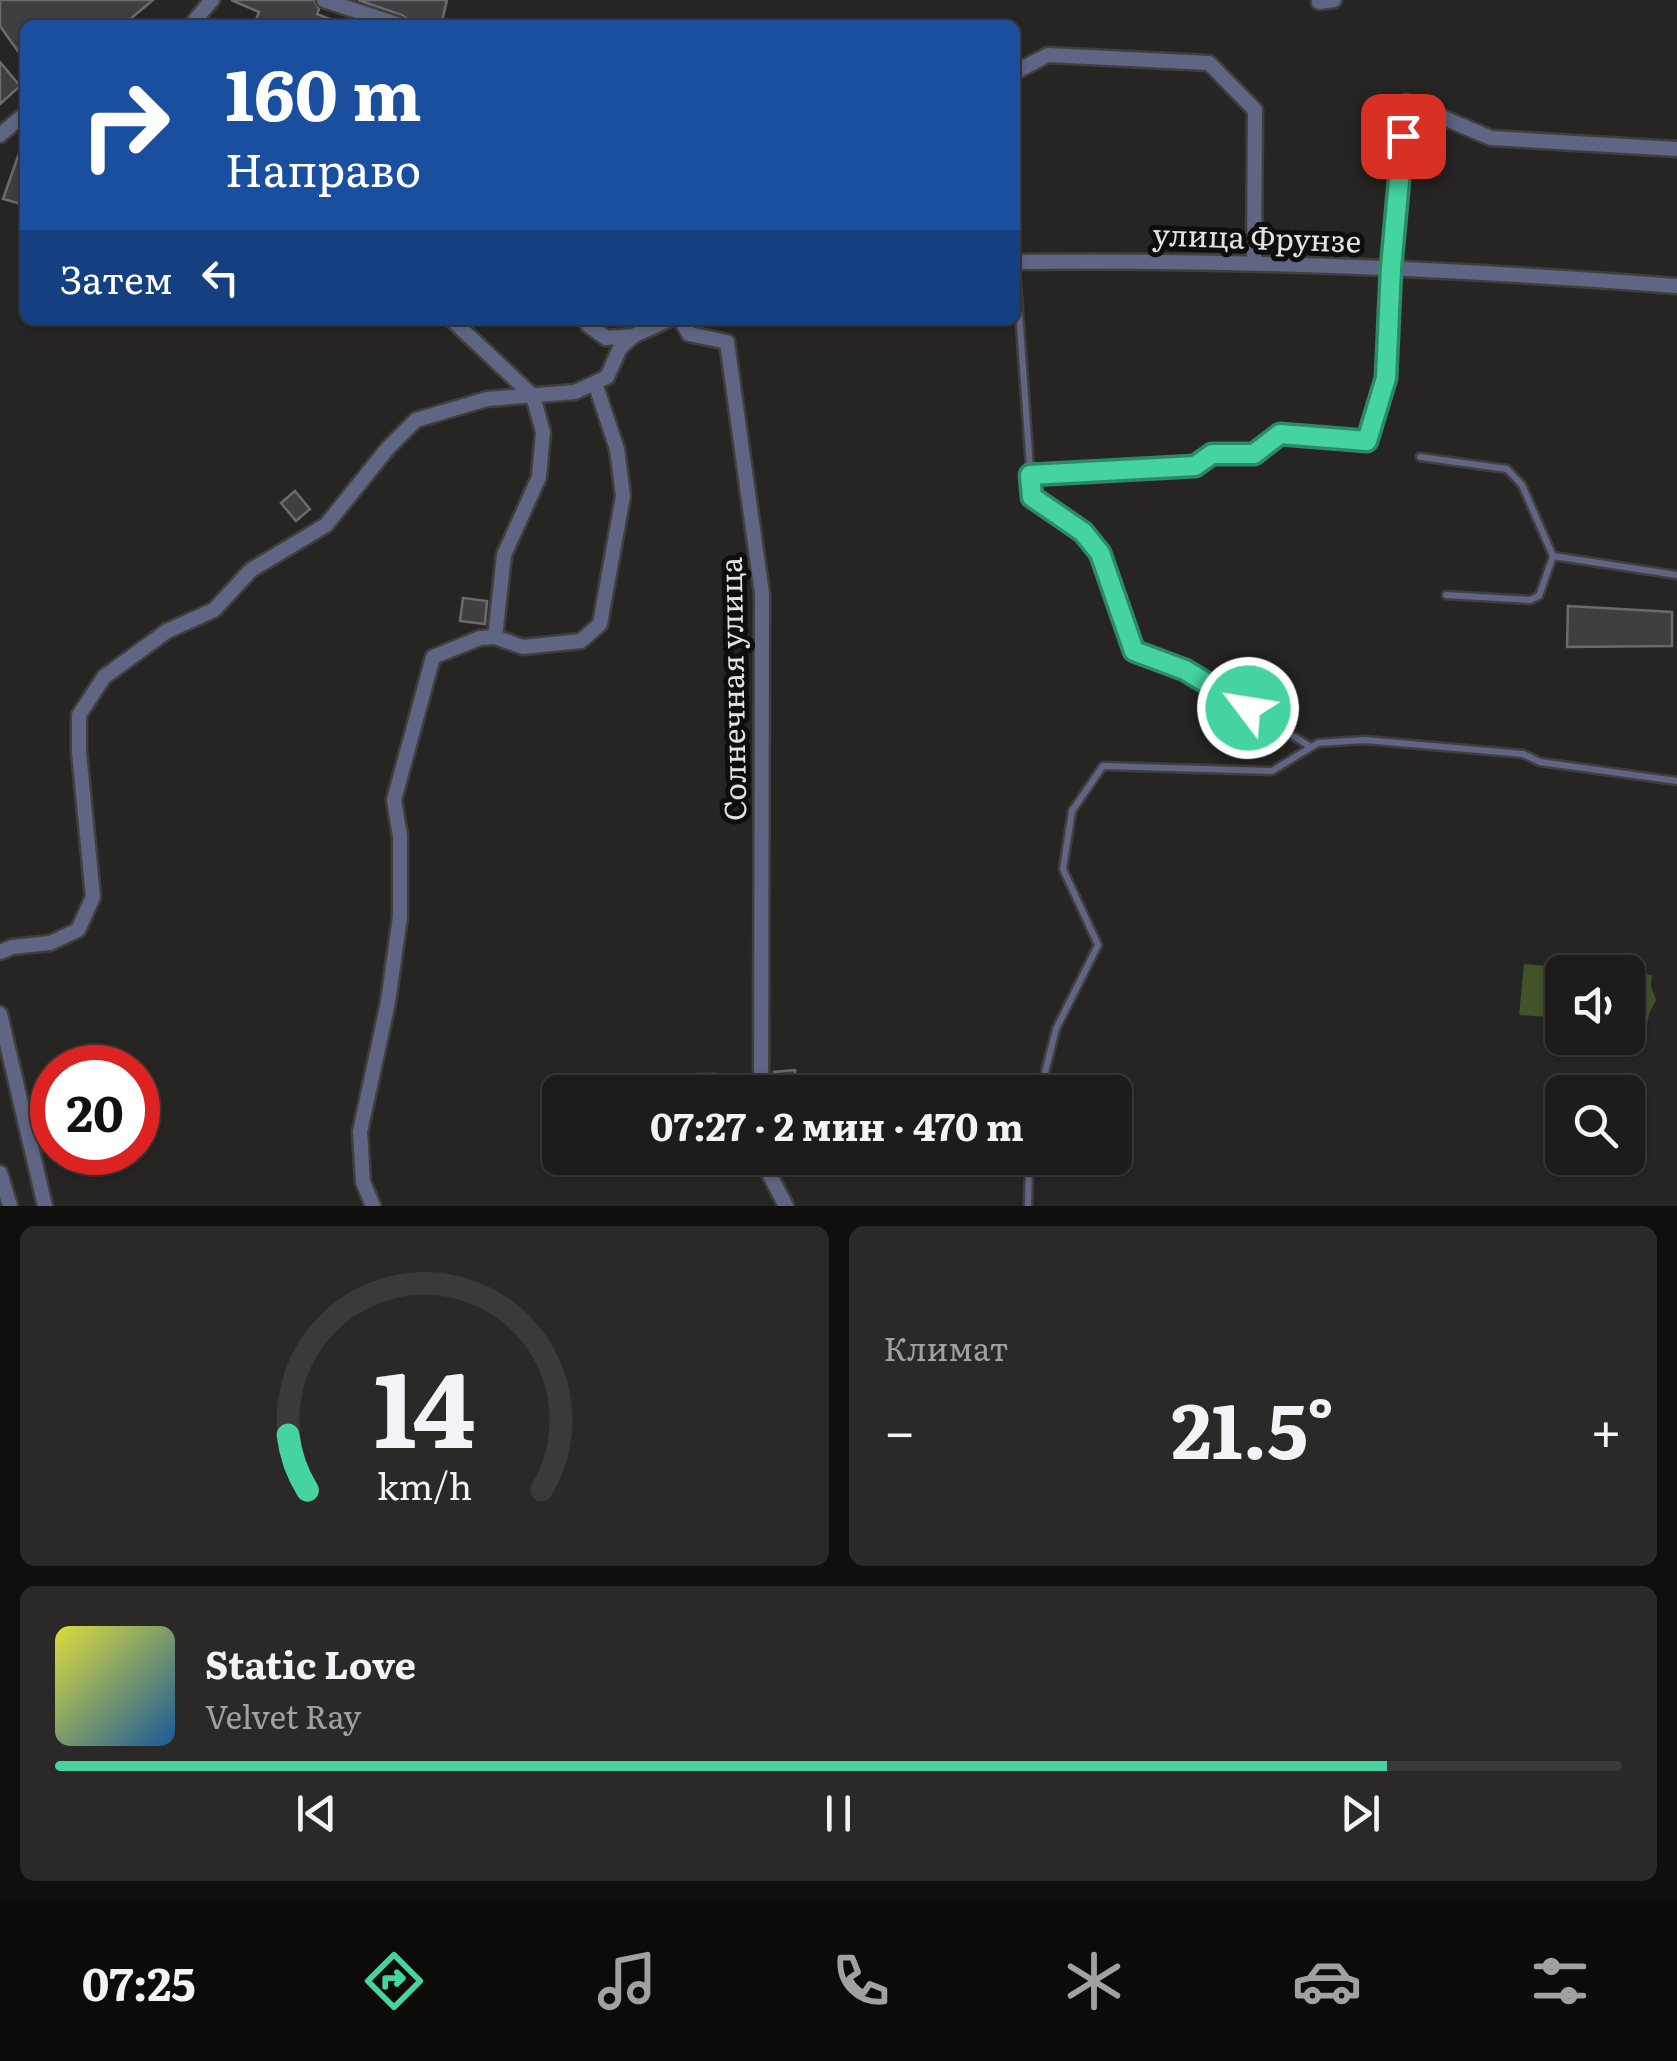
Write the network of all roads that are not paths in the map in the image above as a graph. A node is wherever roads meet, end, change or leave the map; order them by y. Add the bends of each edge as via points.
1 (212, 0) edge
2 (324, 0) edge
3 (195, 20) edge
4 (384, 20) edge
5 (1020, 70) edge
6 (1406, 102) joint
7 (20, 118) edge
8 (0, 135) edge
9 (1677, 149) edge
10 (1020, 262) edge
11 (1254, 262) junction
12 (1391, 268) junction
13 (1677, 286) edge
14 (457, 325) edge
15 (589, 325) edge
16 (657, 325) edge
17 (684, 325) edge
18 (1019, 325) edge
19 (633, 336) junction
20 (595, 383) junction
21 (533, 396) junction
22 (1420, 457) dead end
23 (1030, 475) junction
24 (1553, 556) junction
25 (1677, 575) edge
26 (1446, 595) dead end
27 (495, 637) junction
28 (1311, 747) junction
29 (1677, 781) edge
30 (0, 952) edge
31 (0, 1014) edge
32 (4, 1050) edge
33 (761, 1075) edge
34 (1044, 1075) edge
35 (0, 1173) edge
36 (770, 1175) edge
37 (1029, 1175) edge
38 (10, 1206) edge
39 (45, 1206) edge
40 (373, 1206) edge
41 (786, 1206) edge
42 (1028, 1206) edge

1 - 3 street
2 - 4 street
5 - 11 street via 1048,56 1209,63 1256,110
6 - 9 street via 1491,138
6 - 12 lane
7 - 8 street
10 - 11 street, улица Фрунзе
11 - 12 street, улица Фрунзе
12 - 13 street, улица Фрунзе
12 - 23 lane via 1386,378 1367,441 1280,434 1254,454 1212,454 1195,466
14 - 21 street
15 - 19 street via 606,338
16 - 19 street
17 - 33 street, Солнечная улица via 689,334 727,342 762,594
18 - 23 lane
19 - 20 street via 608,377
20 - 21 street
20 - 27 street via 617,448 623,496 600,624 581,641 523,647
21 - 27 street via 543,432 539,476 504,555
21 - 30 street via 487,398 416,420 326,525 251,570 214,610 167,631 104,677 79,715 92,897 78,930
22 - 24 lane via 1508,469 1522,485
23 - 28 lane via 1032,497 1083,532 1100,553 1134,651 1185,670
24 - 25 lane
24 - 26 lane via 1540,596 1530,600
27 - 40 street via 433,657 394,800 400,917 360,1132 362,1182
28 - 29 lane via 1365,740 1523,754
28 - 34 lane via 1272,772 1103,766 1072,811 1063,869 1098,946 1056,1030
31 - 32 street
32 - 39 street
35 - 38 street
36 - 41 street
37 - 42 lane

